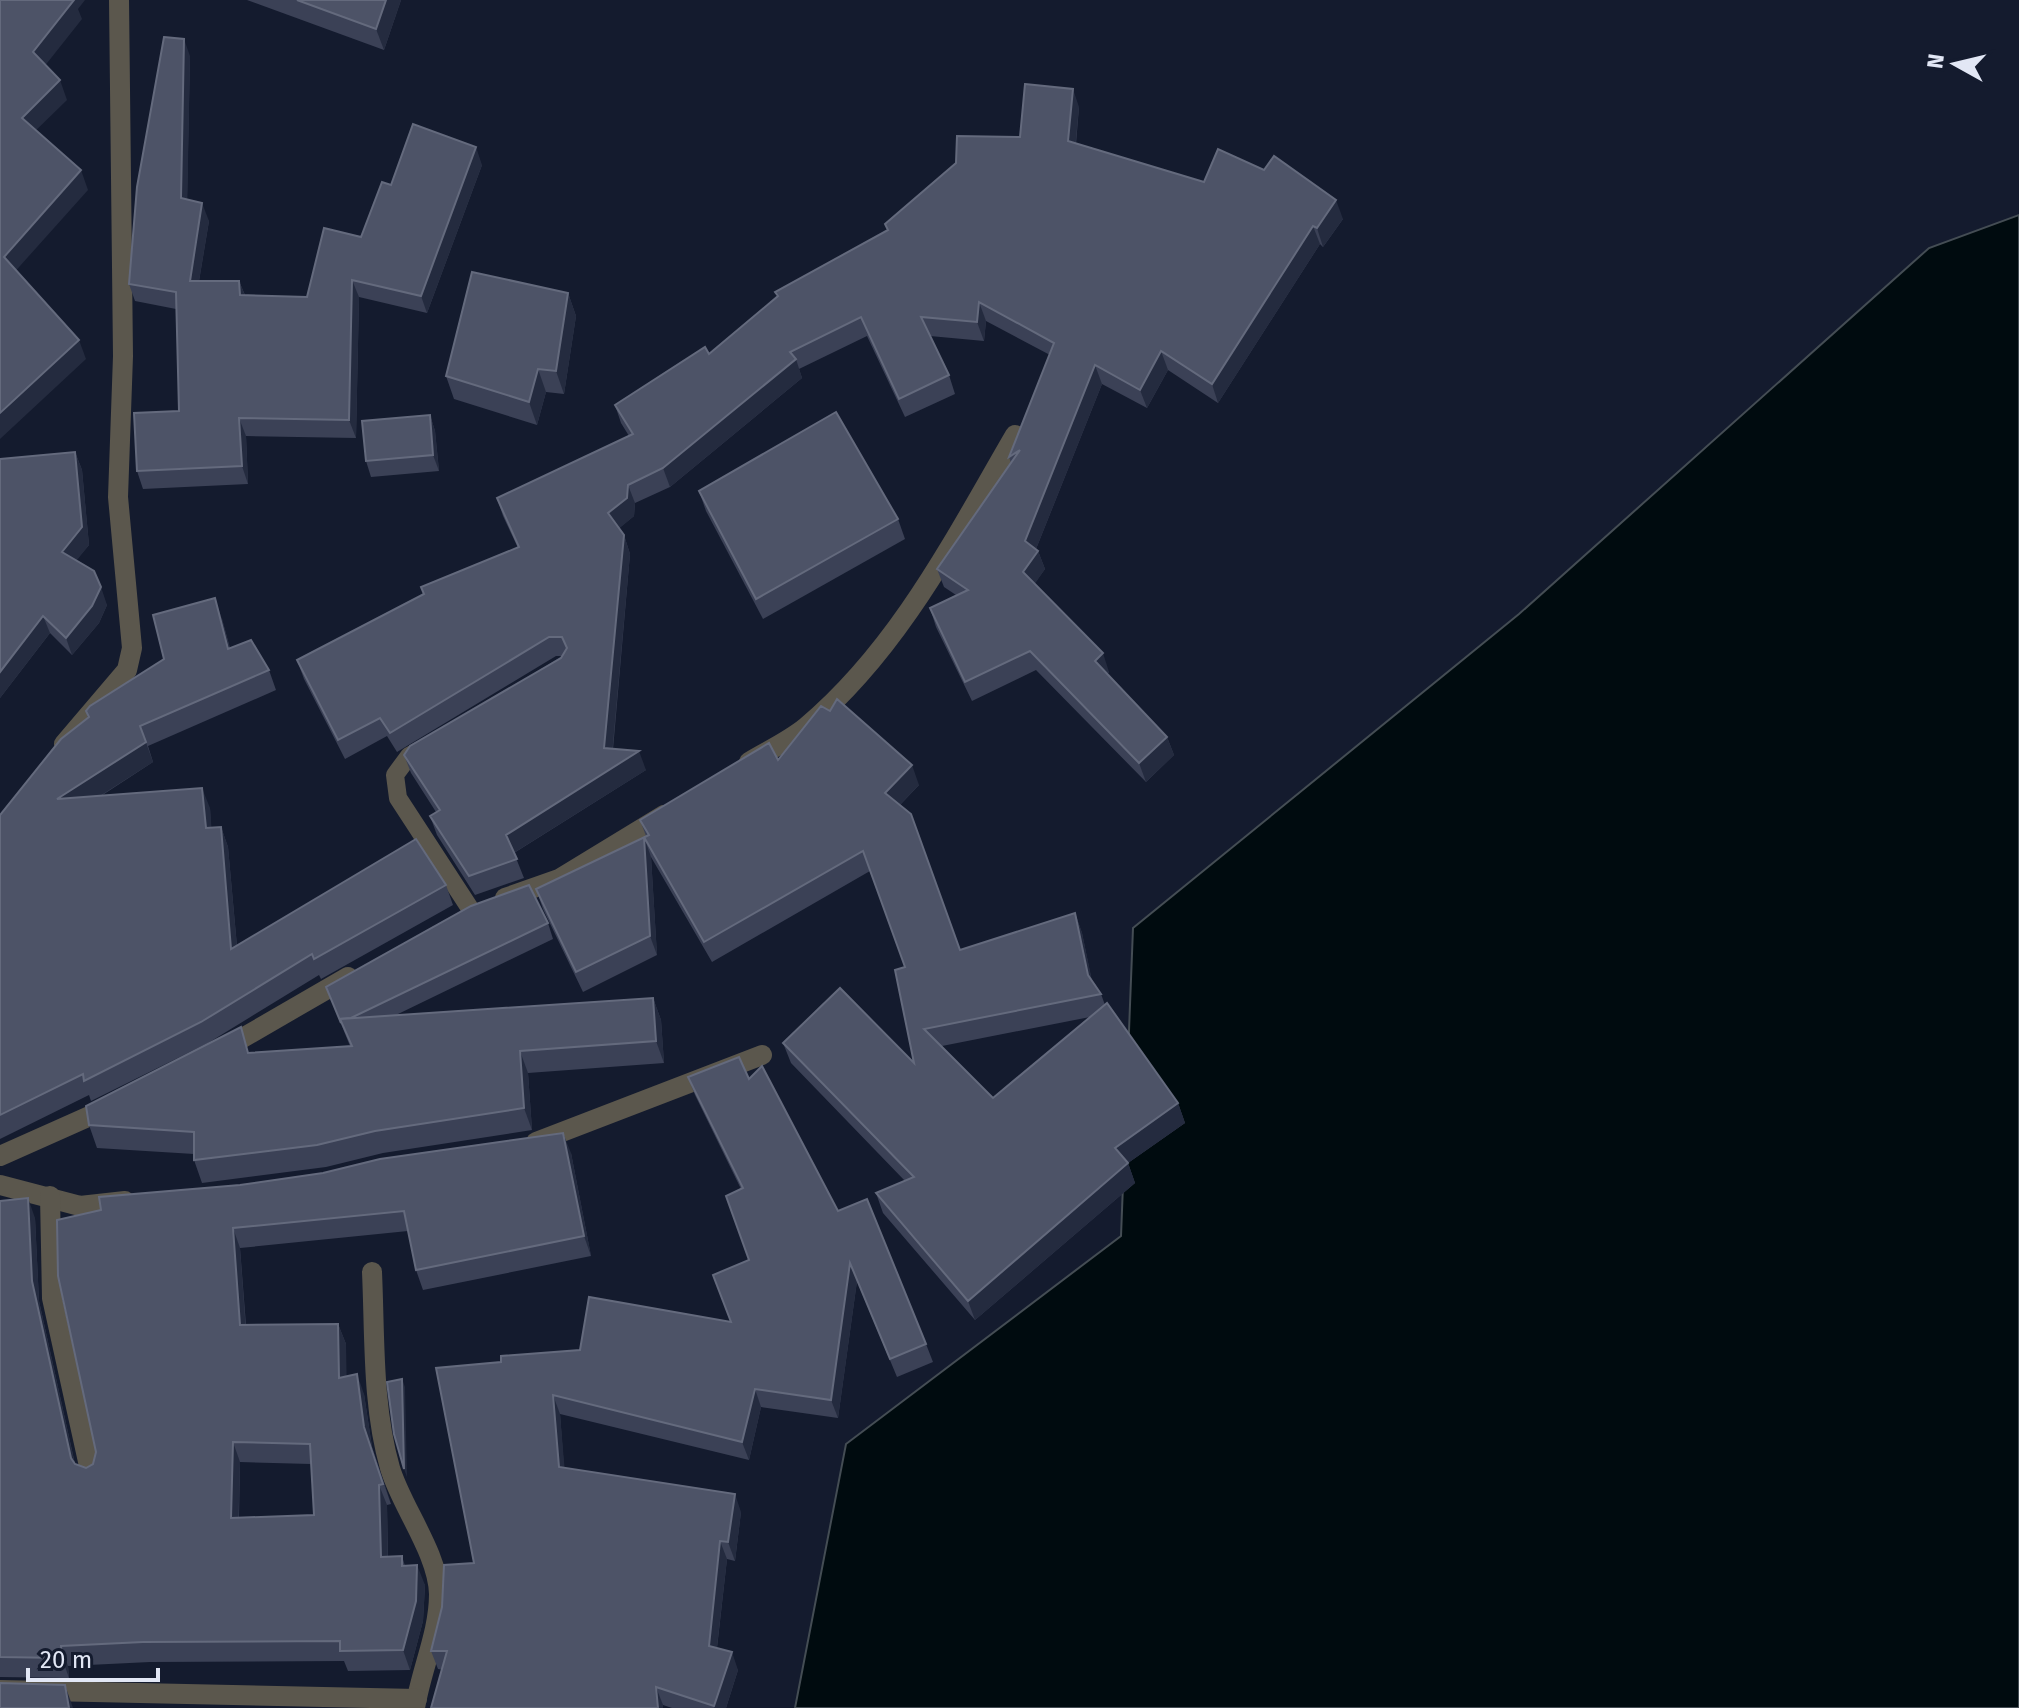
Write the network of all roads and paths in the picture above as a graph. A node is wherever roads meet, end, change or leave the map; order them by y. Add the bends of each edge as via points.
1 (119, 0) edge
2 (1015, 435) edge
3 (435, 741) edge
4 (52, 759) edge
5 (727, 775) edge
6 (675, 807) edge
7 (464, 914) joint
8 (367, 967) edge
9 (762, 1055) dead end
10 (201, 1061) edge
11 (134, 1094) edge
12 (508, 1146) edge
13 (0, 1156) edge
14 (0, 1185) edge
15 (50, 1196) junction
16 (151, 1199) edge
17 (372, 1272) dead end
18 (91, 1475) edge
19 (0, 1690) edge
20 (416, 1703) edge

1 - 4 street via 123,356 118,497 132,648 127,670
2 - 5 street via 883,649 805,728
3 - 7 lane via 409,756 395,775 398,798
6 - 7 street via 559,879
8 - 10 street
9 - 12 street via 539,1142
11 - 13 street
14 - 15 street
15 - 16 street via 80,1206
15 - 18 street via 52,1298
17 - 20 street via 379,1425 391,1472 422,1537 439,1592 429,1660
19 - 20 street

